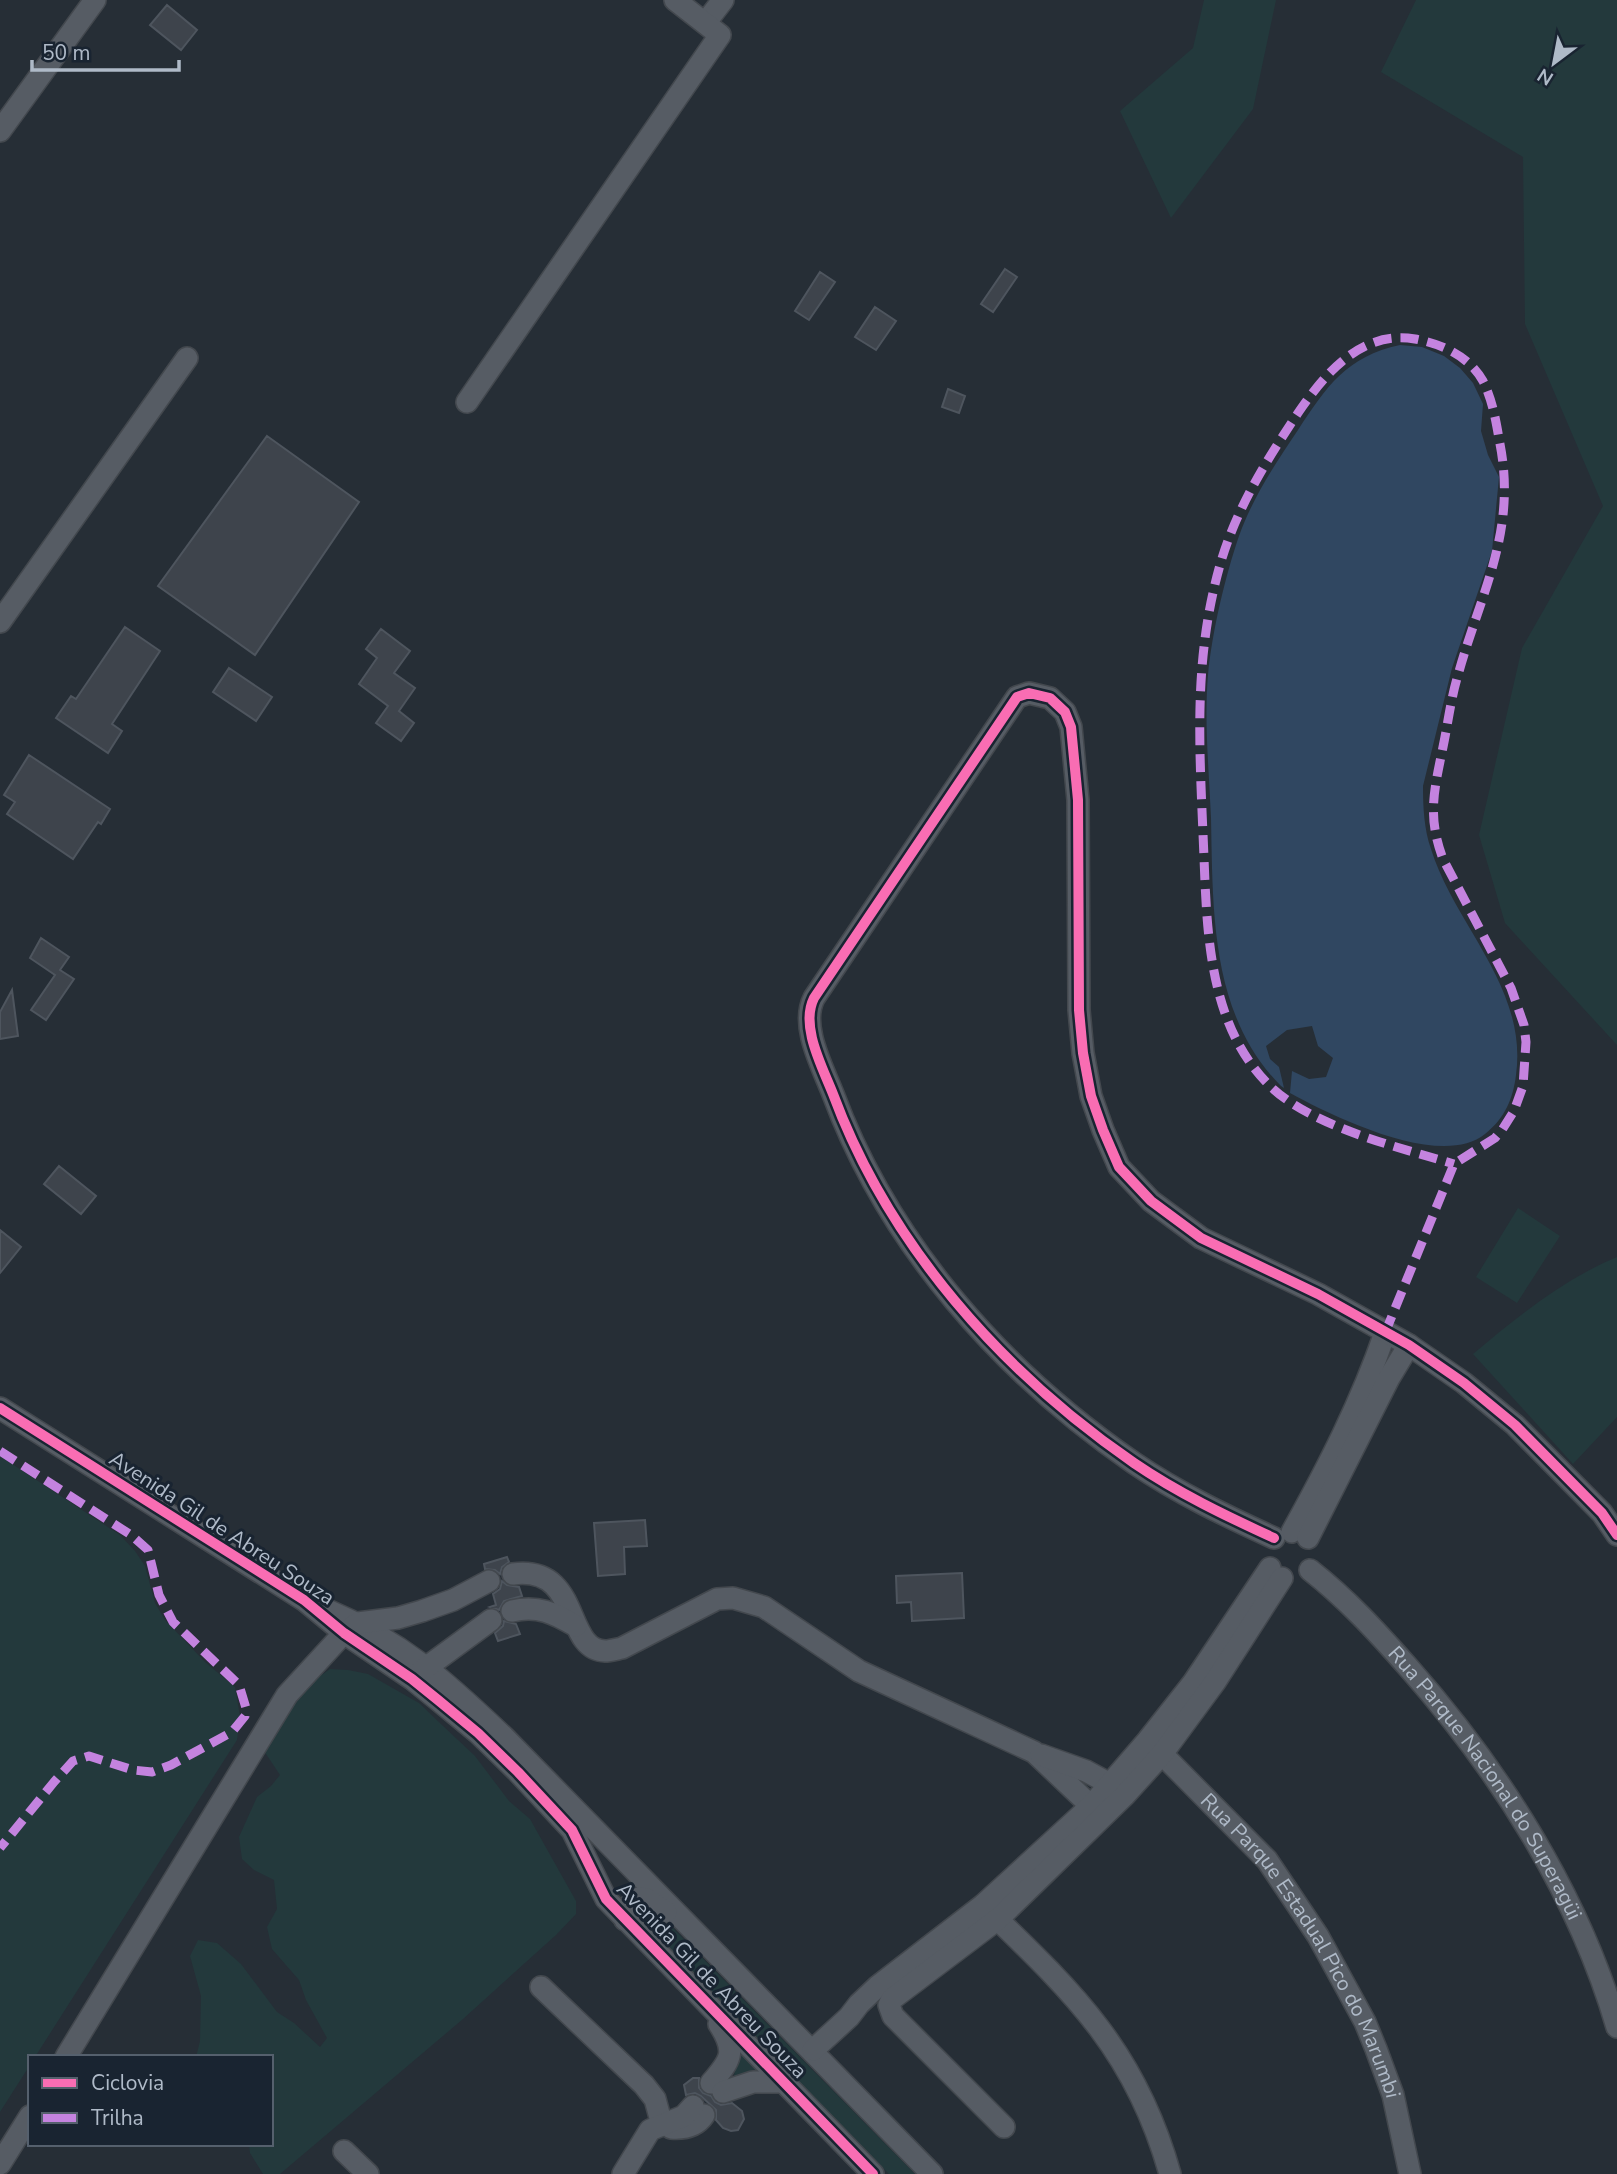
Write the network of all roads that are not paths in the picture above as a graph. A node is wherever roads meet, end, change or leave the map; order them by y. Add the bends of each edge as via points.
1 (95, 0) edge
2 (675, 0) edge
3 (723, 0) edge
4 (713, 29) junction
5 (0, 131) edge
6 (187, 358) dead end
7 (467, 402) dead end
8 (0, 622) edge
9 (1385, 1333) junction
10 (1409, 1345) junction
11 (0, 1408) edge
12 (1610, 1513) edge
13 (1617, 1535) edge
14 (1291, 1536) junction
15 (1310, 1570) junction
16 (1276, 1573) junction
17 (513, 1574) dead end
18 (489, 1581) dead end
19 (512, 1611) dead end
20 (491, 1620) dead end
21 (576, 1626) junction
22 (351, 1628) junction
23 (419, 1672) junction
24 (1155, 1747) junction
25 (1034, 1752) junction
26 (1110, 1784) junction
27 (1091, 1806) junction
28 (990, 1912) junction
29 (625, 1920) junction
30 (689, 1924) junction
31 (541, 1987) dead end
32 (709, 2007) junction
33 (1617, 2028) edge
34 (813, 2050) junction
35 (67, 2055) edge
36 (782, 2082) junction
37 (698, 2110) dead end
38 (28, 2119) edge
39 (662, 2126) junction
40 (1004, 2127) dead end
41 (344, 2151) dead end
42 (0, 2164) edge
43 (368, 2174) edge
44 (623, 2174) edge
45 (873, 2174) edge
46 (932, 2174) edge
47 (1170, 2174) edge
48 (1410, 2174) edge

1 - 5 street
2 - 4 street
3 - 4 street
4 - 7 street
6 - 8 street
9 - 10 street
9 - 14 street via 1343,1436
9 - 14 street via 1308,1289 1201,1238 1151,1201 1119,1167 1095,1107 1083,1053 1078,800 1071,727 1061,706 1051,698 1029,693 1017,697 814,998 808,1015 819,1057 855,1146 906,1236 975,1324 1019,1370 1135,1463 1210,1507
10 - 12 street via 1515,1425
10 - 14 street
11 - 22 street, Avenida Gil de Abreu Souza
12 - 13 street
14 - 15 street via 1314,1548
14 - 16 street via 1267,1552
15 - 16 street via 1297,1578
15 - 33 street, Rua Parque Nacional do Superagüi via 1374,1626 1442,1705 1509,1799 1573,1912
16 - 24 street via 1205,1666
17 - 21 street via 531,1574 550,1582 562,1592
18 - 22 street via 422,1611
19 - 21 street via 546,1611
20 - 23 street
21 - 25 street via 582,1640 605,1651 622,1648 717,1599 750,1601 781,1616 859,1671
22 - 23 street, Avenida Gil de Abreu Souza via 398,1646
22 - 35 street via 287,1695
23 - 29 street, Avenida Gil de Abreu Souza via 572,1830 601,1893
23 - 30 street, Avenida Gil de Abreu Souza via 504,1737
24 - 26 street
24 - 28 street via 1125,1795
24 - 48 street, Rua Parque Estadual Pico do Marumbi via 1267,1860 1318,1936 1377,2049 1393,2095
25 - 26 street
25 - 27 street
26 - 27 street
27 - 28 street
28 - 34 street via 878,1986
28 - 40 street via 889,2005 892,2016
28 - 47 street via 1056,1975 1112,2044 1147,2108
29 - 30 street via 632,1902 639,1898
29 - 32 street, Avenida Gil de Abreu Souza
30 - 34 street, Avenida Gil de Abreu Souza
31 - 39 street via 644,2085 655,2099
32 - 36 street, Avenida Gil de Abreu Souza
32 - 36 street via 731,2053 717,2088
34 - 46 street, Avenida Gil de Abreu Souza
36 - 45 street, Avenida Gil de Abreu Souza
37 - 39 street
38 - 42 street
39 - 44 street via 650,2130
41 - 43 street

